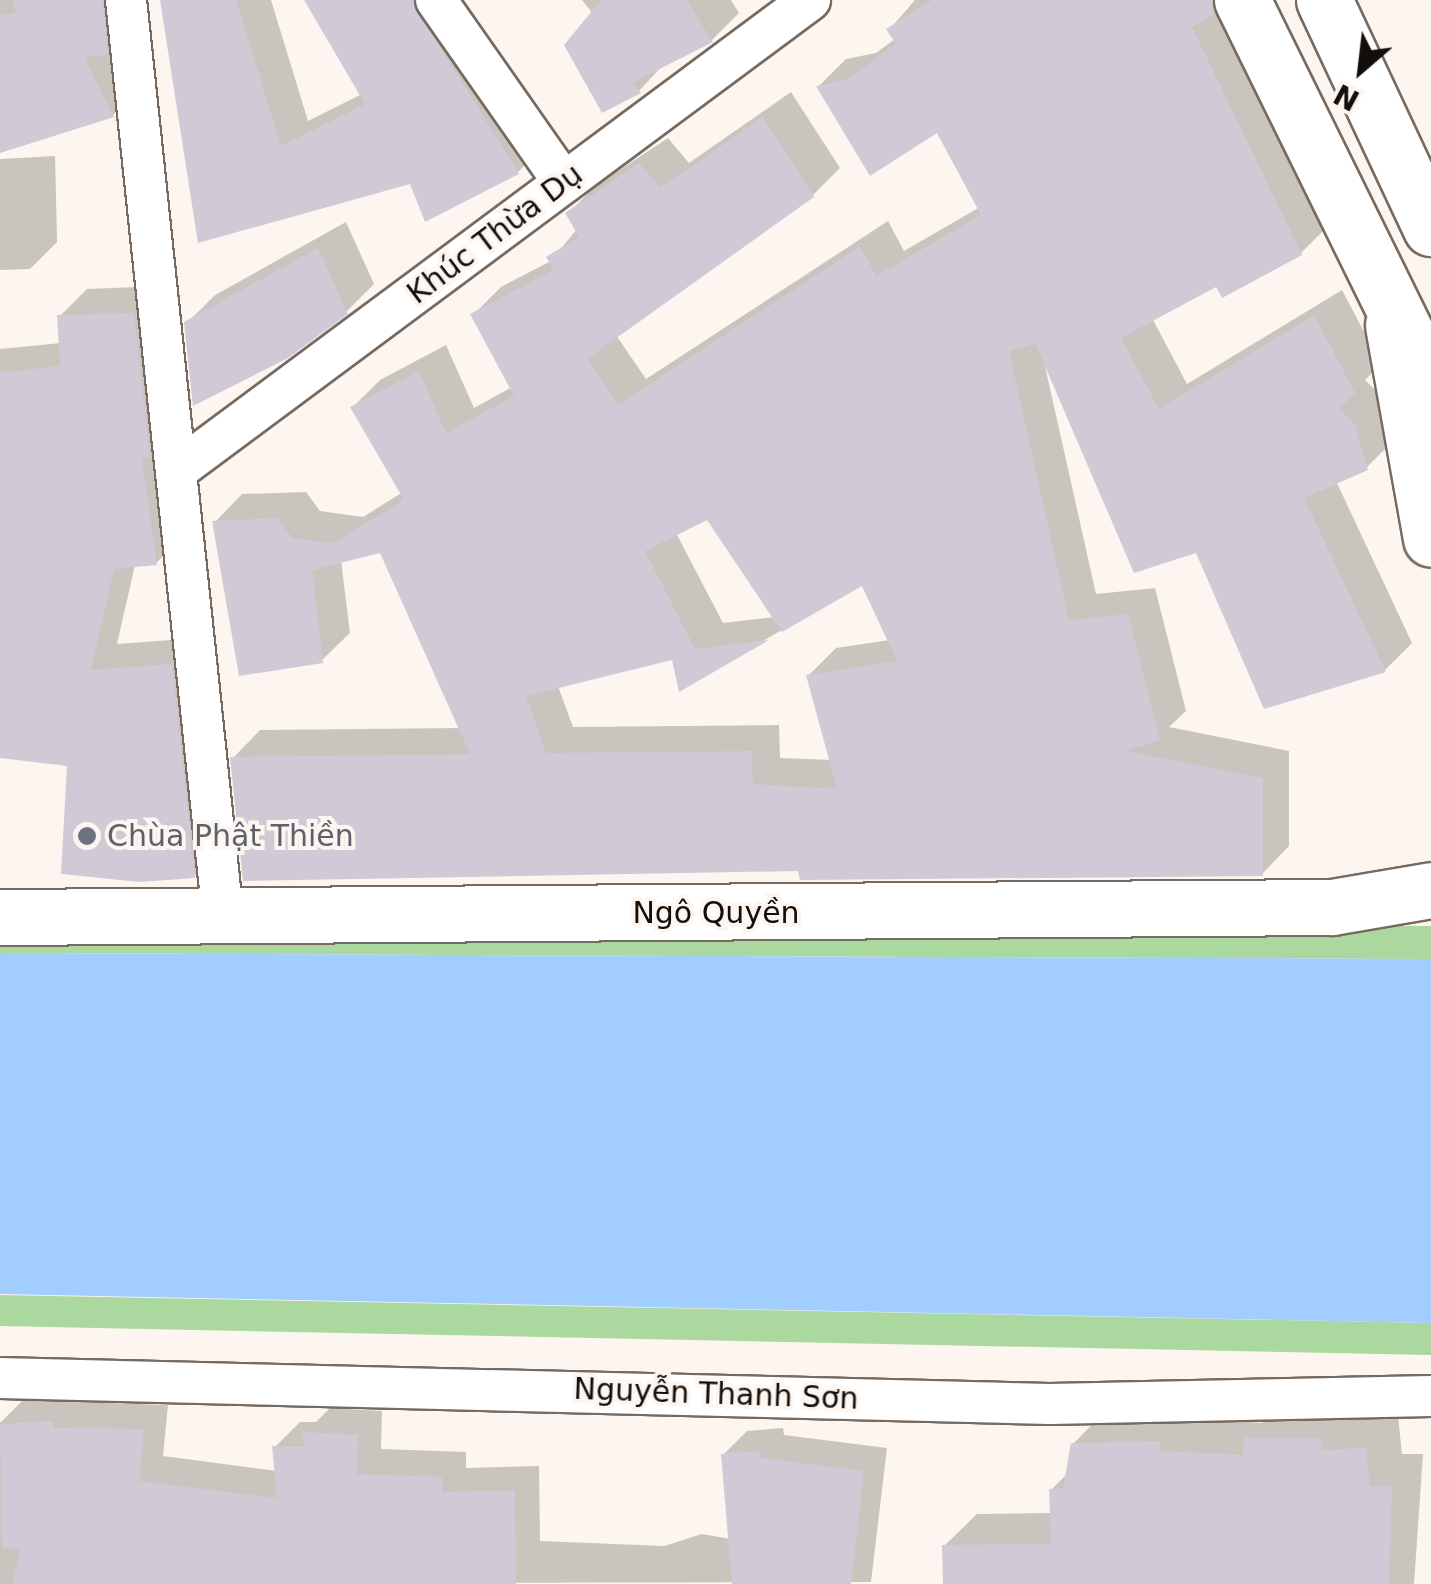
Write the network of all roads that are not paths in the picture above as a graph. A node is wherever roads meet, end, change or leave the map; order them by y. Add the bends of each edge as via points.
1 (126, 0) edge
2 (436, 0) edge
3 (810, 0) edge
4 (1242, 0) edge
5 (1324, 0) edge
6 (564, 182) junction
7 (1431, 228) edge
8 (1385, 283) junction
9 (1431, 384) edge
10 (180, 468) junction
11 (1431, 539) edge
12 (1431, 890) edge
13 (0, 917) edge
14 (223, 917) junction
15 (0, 1378) edge
16 (1431, 1396) edge

1 - 10 street
2 - 6 street
3 - 6 street, Khúc Thừa Dụ
4 - 8 main road
5 - 7 main road
6 - 10 street, Khúc Thừa Dụ
8 - 9 main road
8 - 11 main road
10 - 14 street
12 - 14 main road, Ngô Quyền via 1332,907
13 - 14 main road, Ngô Quyền
15 - 16 street, Nguyễn Thanh Sơn via 1050,1404

